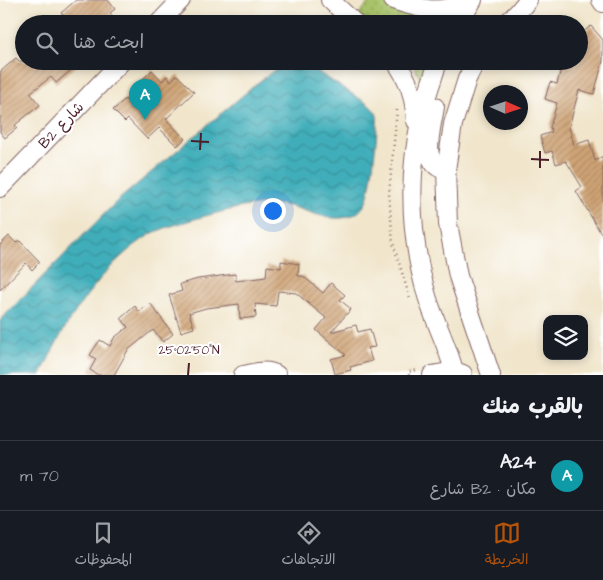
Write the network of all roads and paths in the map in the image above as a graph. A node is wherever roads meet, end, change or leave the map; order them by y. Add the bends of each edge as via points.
1 (330, 0) edge
2 (393, 0) edge
3 (468, 0) edge
4 (473, 0) edge
5 (512, 0) edge
6 (528, 0) edge
7 (176, 2) edge
8 (165, 15) edge
9 (346, 15) edge
10 (464, 15) edge
11 (502, 15) edge
12 (515, 15) edge
13 (113, 70) edge
14 (402, 70) edge
15 (436, 70) edge
16 (438, 70) edge
17 (472, 70) edge
18 (418, 134) junction
19 (446, 170) junction
20 (0, 188) edge
21 (458, 374) edge
22 (243, 375) edge
23 (276, 375) edge
24 (432, 375) edge
25 (491, 375) edge

1 - 9 street
2 - 3 street via 428,10 445,10
4 - 10 street
5 - 11 street
6 - 12 street
7 - 8 street
13 - 20 street, B2 شارع
14 - 18 street via 412,91
15 - 18 street
16 - 19 street via 429,149 432,162
17 - 19 street via 453,124
18 - 21 street via 412,174 412,216 417,257 428,297
19 - 25 street via 448,224 458,276
21 - 24 street
22 - 23 street via 264,370

